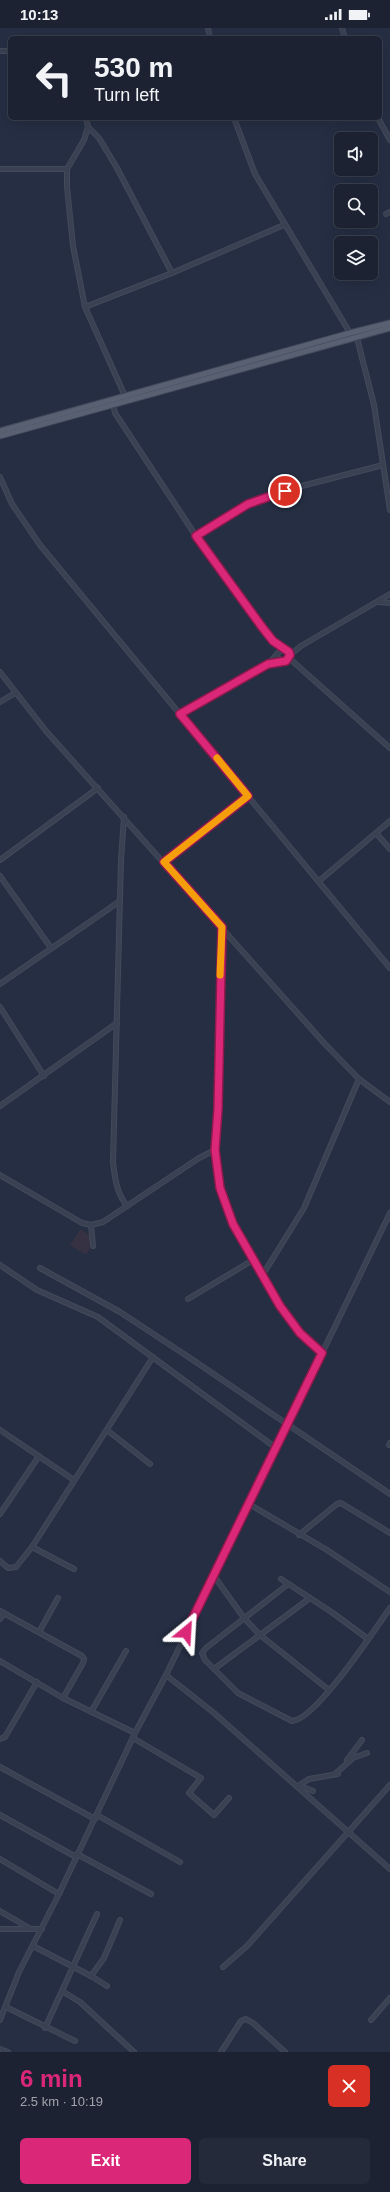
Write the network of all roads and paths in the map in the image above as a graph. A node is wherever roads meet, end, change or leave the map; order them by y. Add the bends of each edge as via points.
1 (86, 120) edge
2 (234, 120) edge
3 (379, 120) edge
4 (88, 127) junction
5 (390, 140) edge
6 (0, 169) edge
7 (67, 169) junction
8 (284, 224) junction
9 (172, 273) junction
10 (85, 307) junction
11 (390, 323) edge
12 (390, 328) edge
13 (350, 333) junction
14 (357, 338) junction
15 (125, 396) junction
16 (113, 404) junction
17 (0, 431) edge
18 (0, 436) edge
19 (383, 465) junction
20 (0, 477) edge
21 (390, 510) edge
22 (196, 536) junction
23 (390, 594) edge
24 (378, 602) junction
25 (390, 603) edge
26 (273, 641) junction
27 (301, 646) junction
28 (285, 649) junction
29 (278, 653) junction
30 (290, 656) junction
31 (280, 661) junction
32 (286, 661) junction
33 (268, 664) junction
34 (298, 667) junction
35 (0, 672) edge
36 (15, 693) junction
37 (0, 702) edge
38 (180, 714) junction
39 (390, 748) edge
40 (98, 788) junction
41 (248, 796) junction
42 (124, 817) junction
43 (390, 821) edge
44 (376, 833) junction
45 (390, 849) edge
46 (0, 860) edge
47 (164, 862) junction
48 (0, 876) edge
49 (319, 881) junction
50 (120, 901) junction
51 (222, 927) junction
52 (51, 948) junction
53 (390, 968) edge
54 (0, 984) edge
55 (0, 1007) edge
56 (117, 1023) junction
57 (44, 1076) junction
58 (359, 1079) junction
59 (390, 1102) edge
60 (0, 1106) edge
61 (215, 1150) junction
62 (0, 1175) edge
63 (127, 1206) junction
64 (390, 1213) edge
65 (91, 1225) junction
66 (92, 1246) dead end
67 (253, 1260) junction
68 (0, 1265) edge
69 (40, 1268) dead end
70 (262, 1276) junction
71 (188, 1299) dead end
72 (322, 1353) junction
73 (153, 1357) junction
74 (289, 1423) junction
75 (107, 1430) junction
76 (1, 1431) edge
77 (0, 1436) edge
78 (276, 1448) junction
79 (39, 1456) junction
80 (150, 1464) dead end
81 (74, 1480) junction
82 (390, 1494) edge
83 (249, 1504) junction
84 (0, 1514) edge
85 (390, 1533) edge
86 (299, 1535) junction
87 (32, 1547) junction
88 (0, 1561) edge
89 (74, 1569) dead end
90 (214, 1576) junction
91 (281, 1579) dead end
92 (288, 1585) junction
93 (390, 1592) edge
94 (58, 1598) dead end
95 (310, 1598) junction
96 (390, 1608) edge
97 (2, 1612) edge
98 (244, 1618) junction
99 (0, 1619) edge
100 (38, 1632) junction
101 (260, 1635) junction
102 (368, 1640) junction
103 (126, 1651) dead end
104 (0, 1661) edge
105 (214, 1669) junction
106 (166, 1675) junction
107 (37, 1682) junction
108 (328, 1690) junction
109 (63, 1698) junction
110 (91, 1712) junction
111 (135, 1732) junction
112 (133, 1738) junction
113 (0, 1739) edge
114 (362, 1740) dead end
115 (367, 1753) dead end
116 (344, 1765) junction
117 (0, 1767) edge
118 (298, 1786) junction
119 (390, 1787) edge
120 (313, 1791) dead end
121 (229, 1798) dead end
122 (0, 1815) edge
123 (96, 1817) junction
124 (349, 1833) junction
125 (77, 1856) junction
126 (0, 1859) edge
127 (180, 1862) dead end
128 (390, 1869) edge
129 (59, 1894) junction
130 (151, 1894) dead end
131 (0, 1911) edge
132 (97, 1914) dead end
133 (120, 1920) dead end
134 (0, 1929) edge
135 (42, 1929) junction
136 (33, 1930) junction
137 (32, 1946) junction
138 (73, 1967) junction
139 (223, 1967) dead end
140 (91, 1976) junction
141 (107, 1986) dead end
142 (62, 1991) junction
143 (390, 1998) edge
144 (6, 2007) junction
145 (0, 2020) edge
146 (371, 2020) dead end
147 (45, 2028) junction
148 (75, 2041) dead end
149 (0, 2049) edge
150 (8, 2052) edge
151 (134, 2052) edge
152 (221, 2052) edge
153 (285, 2052) edge

1 - 4 street
2 - 8 street via 255,174
3 - 5 street
4 - 7 street via 84,140
4 - 9 street via 99,138 117,168
6 - 7 street
7 - 10 street via 73,246
8 - 9 street
8 - 13 street
9 - 10 street
10 - 15 street
11 - 13 main road
12 - 14 main road
13 - 15 main road
14 - 16 main road
14 - 19 street via 374,405
15 - 17 main road
16 - 18 main road
16 - 22 street via 115,413
19 - 21 street
19 - 22 street via 298,487 248,504
20 - 38 street via 12,504 40,544
22 - 26 street
23 - 24 street
24 - 25 street
24 - 27 street
26 - 28 street
26 - 29 street
27 - 28 street
27 - 30 street
28 - 29 street
28 - 30 street
29 - 31 street
29 - 33 street
30 - 32 street
30 - 34 street
31 - 32 street
31 - 33 street
32 - 34 street
33 - 38 street
34 - 39 street
35 - 36 street
36 - 37 street
36 - 40 street via 46,732
38 - 41 street
40 - 42 street
40 - 46 street
41 - 47 street
41 - 49 street
42 - 47 street
42 - 50 street
43 - 44 street
44 - 45 street
44 - 49 street
47 - 51 street
48 - 52 street
49 - 53 street
50 - 52 street
50 - 56 street
51 - 58 street
51 - 61 street
52 - 54 street
55 - 57 street
56 - 57 street
56 - 63 street via 113,1162 115,1182
57 - 60 street
58 - 59 street
58 - 70 street via 304,1208
61 - 63 street
61 - 67 street via 220,1188 233,1224
62 - 65 street via 82,1223
63 - 65 street via 103,1222
64 - 72 street
65 - 66 street
67 - 70 street
67 - 71 street
68 - 73 street via 36,1290 89,1312
69 - 74 street via 120,1312
70 - 72 street via 300,1333
72 - 74 street
73 - 75 street
73 - 78 street
74 - 78 street
74 - 82 street
75 - 80 street
75 - 81 street
76 - 77 street
76 - 79 street
78 - 83 street
79 - 81 street
79 - 84 street
81 - 87 street
83 - 86 street
83 - 90 street
85 - 86 street via 341,1503
86 - 93 street via 327,1550
87 - 88 street via 12,1568
87 - 89 street
90 - 98 street
90 - 106 street
91 - 92 street
92 - 95 street
92 - 98 street
94 - 100 street
95 - 101 street
95 - 102 street
96 - 102 street
97 - 99 street
97 - 100 street
98 - 101 street
98 - 105 street via 202,1653
100 - 109 street via 82,1656 84,1660
101 - 105 street
101 - 108 street
102 - 108 street
103 - 110 street
104 - 107 street
105 - 108 street via 238,1693 292,1721 305,1716
106 - 111 street
106 - 118 street
107 - 109 street
107 - 113 street via 5,1737
109 - 110 street
110 - 111 street
111 - 112 street
112 - 121 street via 201,1778 189,1793 214,1815
112 - 123 street
114 - 116 street
115 - 116 street
116 - 118 street via 336,1774 309,1779
117 - 123 street
118 - 120 street
118 - 124 street
119 - 124 street
122 - 125 street
123 - 125 street
123 - 127 street
124 - 128 street
124 - 139 street via 247,1946
125 - 129 street
125 - 130 street
126 - 129 street
129 - 135 street
131 - 136 street
132 - 138 street
133 - 140 street via 104,1958
134 - 136 street
135 - 136 street
135 - 137 street
137 - 138 street
137 - 144 street
138 - 140 street
138 - 142 street
140 - 141 street
142 - 147 street
142 - 151 street via 80,2002
143 - 146 street
144 - 145 street
144 - 147 street
147 - 148 street
149 - 150 street
152 - 153 street via 241,2021 246,2019

